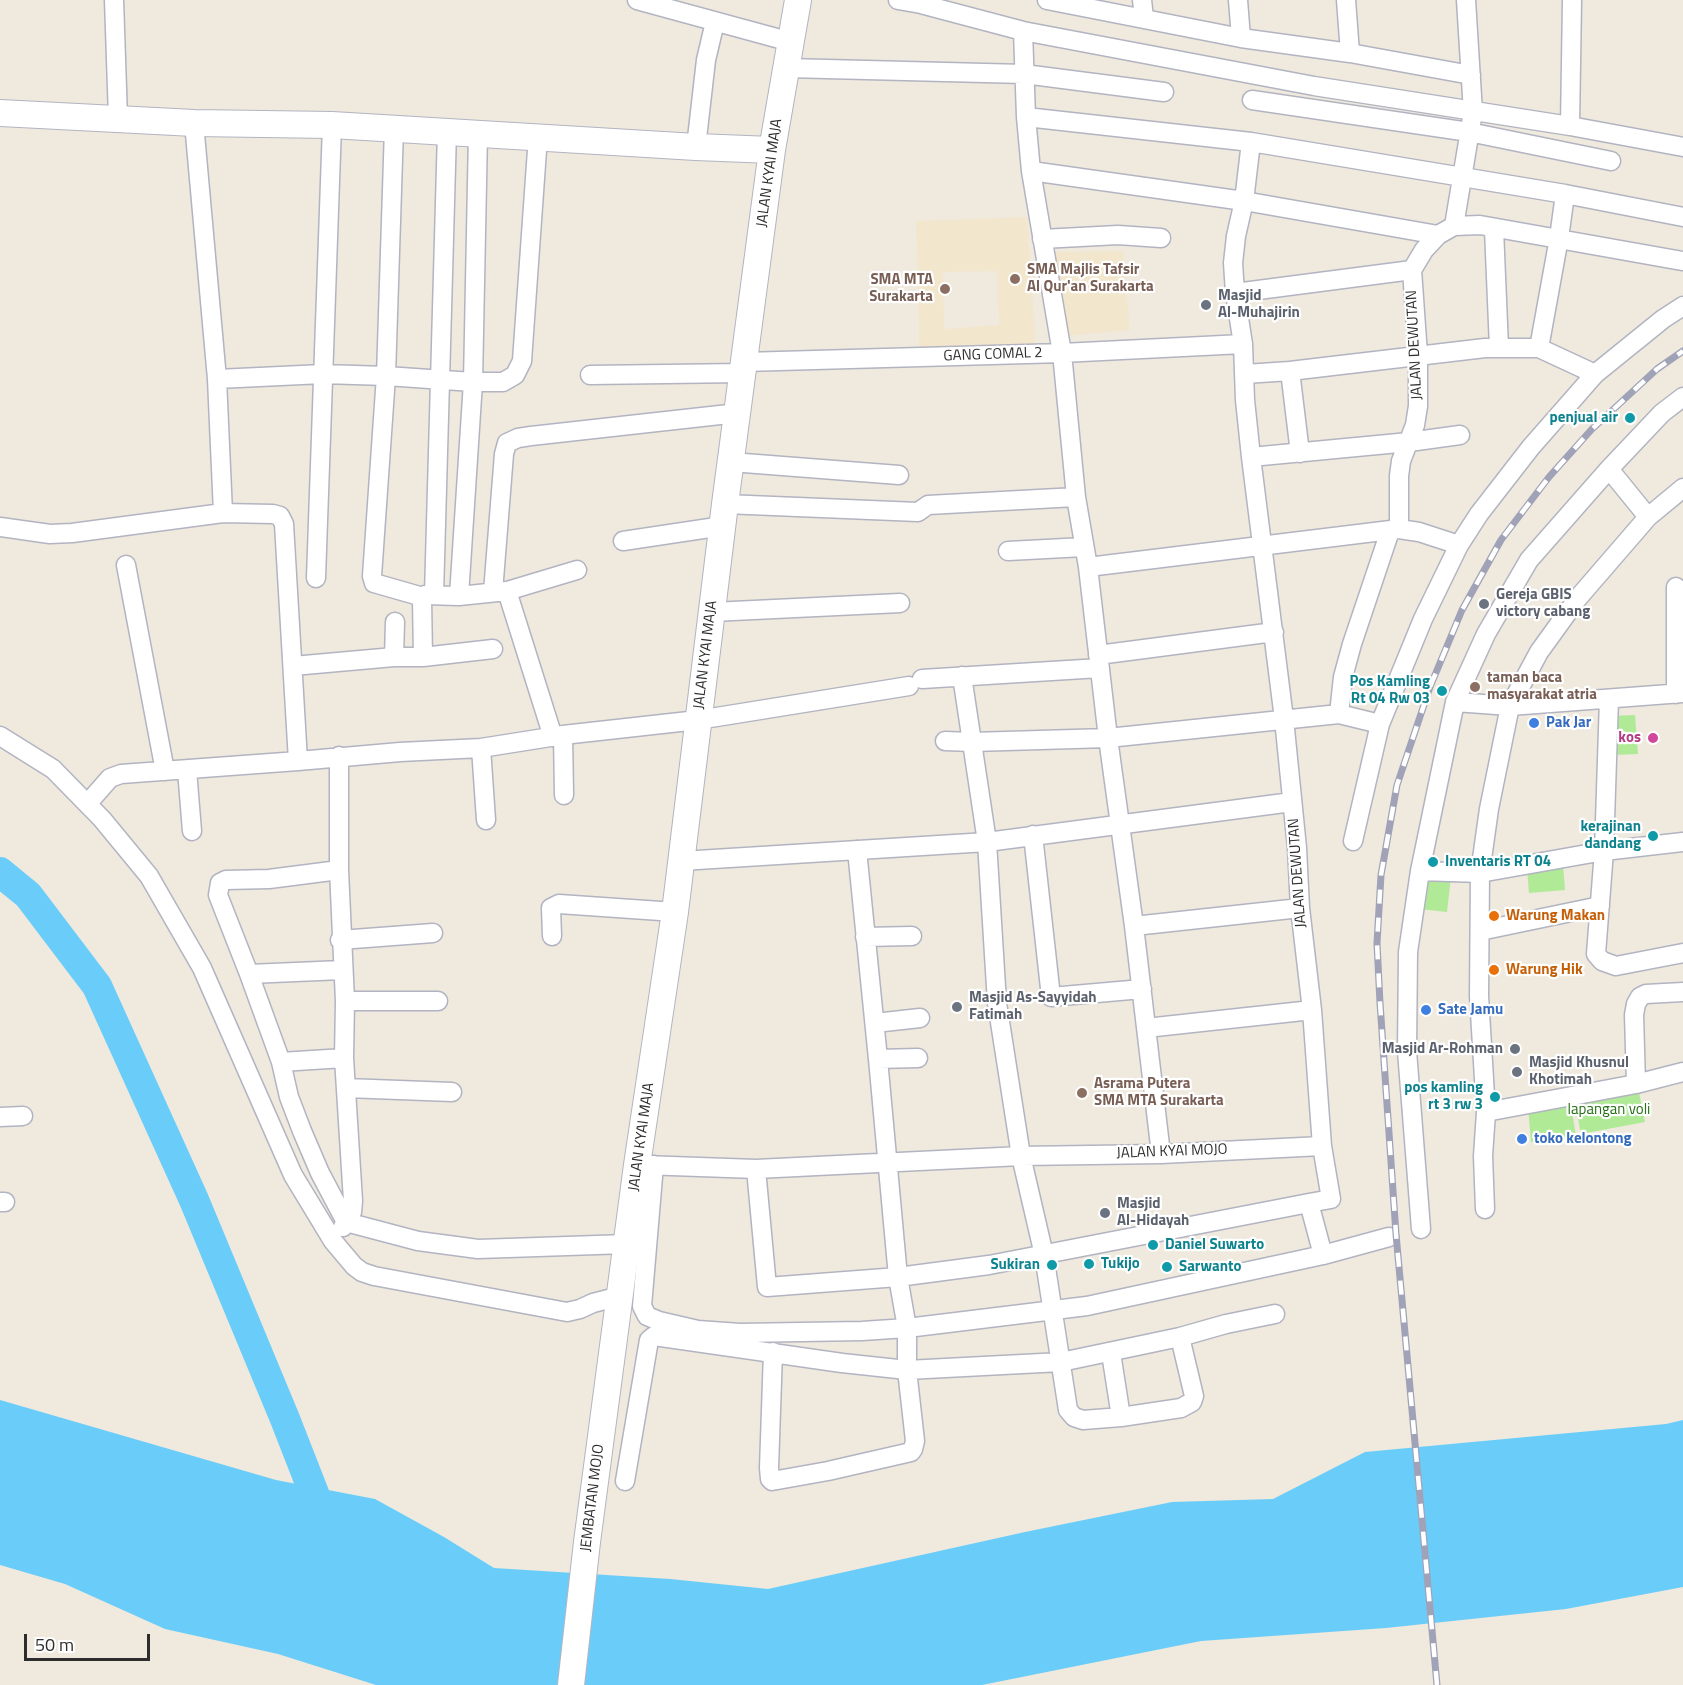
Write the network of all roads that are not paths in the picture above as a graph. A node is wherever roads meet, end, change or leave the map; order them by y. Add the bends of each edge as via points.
1 (114, 0) edge
2 (637, 0) edge
3 (798, 0) edge
4 (898, 0) edge
5 (1047, 0) edge
6 (1238, 0) edge
7 (1346, 0) edge
8 (1466, 0) edge
9 (1572, 0) edge
10 (1143, 9) edge
11 (715, 22) junction
12 (1023, 31) junction
13 (1241, 38) junction
14 (791, 42) junction
15 (1350, 52) junction
16 (787, 68) junction
17 (1024, 74) junction
18 (1471, 75) junction
19 (1164, 92) dead end
20 (1252, 100) dead end
21 (1473, 112) junction
22 (0, 113) edge
23 (1026, 117) junction
24 (117, 118) junction
25 (194, 123) junction
26 (332, 125) junction
27 (1570, 126) junction
28 (394, 128) junction
29 (447, 131) junction
30 (1469, 132) junction
31 (478, 133) junction
32 (538, 136) junction
33 (1251, 142) junction
34 (696, 147) junction
35 (1683, 147) edge
36 (772, 150) junction
37 (1611, 160) dead end
38 (1031, 171) junction
39 (1462, 177) junction
40 (1565, 194) junction
41 (1244, 201) junction
42 (1683, 217) edge
43 (1454, 226) junction
44 (1494, 229) junction
45 (1438, 235) junction
46 (1161, 238) dead end
47 (1559, 238) junction
48 (1042, 239) junction
49 (1682, 261) edge
50 (1412, 270) junction
51 (1235, 294) junction
52 (1683, 306) edge
53 (1243, 344) junction
54 (1499, 348) junction
55 (1539, 348) junction
56 (1062, 353) junction
57 (1419, 355) junction
58 (743, 368) junction
59 (1290, 371) junction
60 (323, 374) junction
61 (1245, 374) junction
62 (1595, 374) junction
63 (590, 375) dead end
64 (386, 376) junction
65 (217, 379) junction
66 (441, 380) junction
67 (473, 382) junction
68 (1683, 397) edge
69 (738, 413) junction
70 (1460, 435) dead end
71 (1409, 442) junction
72 (1300, 453) junction
73 (1251, 457) junction
74 (731, 462) junction
75 (1609, 469) junction
76 (899, 476) dead end
77 (1683, 488) edge
78 (1076, 496) junction
79 (223, 513) junction
80 (724, 515) junction
81 (1648, 517) junction
82 (0, 527) edge
83 (1394, 530) junction
84 (623, 541) dead end
85 (1459, 545) junction
86 (1084, 547) junction
87 (1262, 547) junction
88 (1008, 551) dead end
89 (126, 565) dead end
90 (1088, 567) junction
91 (577, 570) dead end
92 (316, 578) dead end
93 (1676, 587) dead end
94 (500, 592) junction
95 (428, 596) junction
96 (459, 596) junction
97 (900, 603) dead end
98 (712, 612) junction
99 (395, 622) dead end
100 (1274, 632) junction
101 (493, 649) dead end
102 (394, 657) junction
103 (423, 657) junction
104 (1099, 662) junction
105 (293, 666) junction
106 (962, 676) junction
107 (1680, 694) edge
108 (1609, 699) junction
109 (1455, 702) junction
110 (1510, 706) junction
111 (1339, 714) junction
112 (1284, 719) junction
113 (698, 720) junction
114 (1380, 724) junction
115 (0, 736) edge
116 (558, 736) junction
117 (1108, 738) junction
118 (945, 741) dead end
119 (972, 742) junction
120 (482, 748) junction
121 (339, 756) junction
122 (298, 761) junction
123 (187, 770) junction
124 (165, 771) junction
125 (564, 795) dead end
126 (1293, 802) junction
127 (88, 803) junction
128 (486, 820) dead end
129 (1120, 826) junction
130 (192, 831) dead end
131 (1033, 835) junction
132 (1353, 841) dead end
133 (987, 842) junction
134 (1683, 842) edge
135 (857, 850) junction
136 (1605, 851) junction
137 (681, 861) junction
138 (339, 870) junction
139 (1420, 871) junction
140 (1480, 873) junction
141 (1600, 906) junction
142 (1300, 908) junction
143 (675, 912) junction
144 (1134, 926) junction
145 (1480, 931) junction
146 (433, 933) dead end
147 (552, 936) dead end
148 (912, 936) dead end
149 (865, 937) junction
150 (340, 940) junction
151 (1683, 953) edge
152 (342, 970) junction
153 (249, 974) junction
154 (1142, 989) junction
155 (1683, 992) edge
156 (345, 1001) junction
157 (438, 1001) dead end
158 (1312, 1010) junction
159 (920, 1018) dead end
160 (874, 1023) junction
161 (1146, 1028) junction
162 (344, 1058) junction
163 (918, 1058) dead end
164 (878, 1059) junction
165 (281, 1062) junction
166 (1683, 1072) edge
167 (1636, 1084) junction
168 (346, 1088) junction
169 (452, 1092) dead end
170 (1486, 1112) junction
171 (22, 1116) dead end
172 (0, 1117) edge
173 (1322, 1146) junction
174 (1161, 1154) junction
175 (1021, 1156) junction
176 (887, 1162) junction
177 (646, 1165) junction
178 (756, 1169) junction
179 (1309, 1203) junction
180 (1485, 1209) dead end
181 (346, 1222) junction
182 (1421, 1229) dead end
183 (1389, 1237) dead end
184 (333, 1241) junction
185 (627, 1244) junction
186 (1044, 1255) junction
187 (1323, 1255) junction
188 (898, 1277) junction
189 (619, 1304) junction
190 (1053, 1310) junction
191 (1275, 1314) dead end
192 (907, 1328) junction
193 (1180, 1337) junction
194 (773, 1352) junction
195 (1111, 1353) junction
196 (1061, 1362) junction
197 (907, 1370) junction
198 (1121, 1418) junction
199 (625, 1481) dead end
200 (571, 1685) edge

1 - 24 street
2 - 11 street
3 - 14 main road, JALAN KYAI MAJA
4 - 12 street
5 - 10 street
6 - 13 street
7 - 15 street
8 - 18 street
9 - 27 street
10 - 13 street
11 - 14 street
11 - 34 street via 706,60
12 - 17 street
12 - 21 street
13 - 15 street
14 - 16 main road, JALAN KYAI MAJA
15 - 18 street
16 - 17 street
16 - 36 main road, JALAN KYAI MAJA
17 - 19 street
17 - 23 street
18 - 21 street
20 - 30 street
21 - 27 street
21 - 30 street
22 - 24 main road
23 - 33 street
23 - 38 street
24 - 25 main road
25 - 26 main road
25 - 65 street
26 - 28 main road
26 - 60 street
27 - 35 street
28 - 29 main road
28 - 64 street
29 - 31 main road
29 - 66 street
30 - 37 street
30 - 39 street
31 - 32 main road
31 - 67 street
32 - 34 main road
32 - 67 street via 522,361 515,375 503,382
33 - 39 street
33 - 41 street, JALAN DEWUTAN
34 - 36 main road
36 - 58 main road, JALAN KYAI MAJA
38 - 41 street
38 - 48 street
39 - 40 street
39 - 43 street
40 - 42 street
40 - 47 street
41 - 45 street
41 - 51 street, JALAN DEWUTAN via 1233,263
43 - 44 street
43 - 45 street, JALAN DEWUTAN
44 - 47 street
44 - 54 street
45 - 50 street, JALAN DEWUTAN
46 - 48 street via 1118,235
47 - 49 street
47 - 55 street
48 - 56 street
50 - 51 street
50 - 57 street, JALAN DEWUTAN
51 - 53 street, JALAN DEWUTAN
52 - 62 street
53 - 56 street, GANG COMAL 2
53 - 61 street, JALAN DEWUTAN
54 - 55 street
54 - 57 street
55 - 62 street
56 - 58 street, GANG COMAL 2
56 - 78 street
57 - 59 street
57 - 71 street, JALAN DEWUTAN via 1418,406
58 - 63 street, GANG COMAL 2
58 - 69 main road, JALAN KYAI MAJA
59 - 61 street
59 - 72 street
60 - 64 street
60 - 65 street
60 - 92 street
61 - 73 street, JALAN DEWUTAN
62 - 85 street via 1531,447
64 - 66 street
64 - 95 street via 372,576 374,583
65 - 79 street
66 - 67 street
66 - 95 street
67 - 96 street
68 - 75 street via 1662,413
69 - 74 main road, JALAN KYAI MAJA
69 - 94 street via 531,436 507,443
70 - 71 street
71 - 72 street
71 - 83 street, JALAN DEWUTAN via 1401,461
72 - 73 street
73 - 87 street, JALAN DEWUTAN
74 - 76 street
74 - 80 main road, JALAN KYAI MAJA
75 - 81 street
75 - 109 street via 1529,560 1486,634
77 - 81 street
78 - 80 street via 928,505 918,512
78 - 86 street
79 - 82 street via 72,533
79 - 105 street via 273,514 280,516 284,524
80 - 84 street
80 - 98 main road, JALAN KYAI MAJA
81 - 110 street via 1578,598 1539,652
83 - 85 street via 1419,532
83 - 87 street
83 - 111 street, JALAN DEWUTAN via 1352,644
85 - 114 street via 1423,619
86 - 88 street
86 - 90 street
87 - 90 street
87 - 100 street, JALAN DEWUTAN
89 - 124 street
90 - 104 street
91 - 94 street
93 - 107 street
94 - 96 street
94 - 116 street
95 - 96 street
95 - 103 street
97 - 98 street
98 - 113 main road, JALAN KYAI MAJA
99 - 102 street
100 - 104 street
100 - 112 street, JALAN DEWUTAN
101 - 103 street
102 - 103 street
102 - 105 street
104 - 106 street
104 - 117 street
105 - 122 street
106 - 113 street
106 - 119 street
107 - 108 street
108 - 110 street
108 - 136 street
109 - 110 street
109 - 139 street
110 - 140 street
111 - 112 street
111 - 114 street
112 - 117 street
112 - 126 street, JALAN DEWUTAN
113 - 116 street
113 - 137 main road, JALAN KYAI MAJA
114 - 132 street
115 - 127 street via 53,769
116 - 120 street
116 - 125 street
117 - 119 street
117 - 129 street
118 - 119 street
119 - 133 street
120 - 121 street
120 - 128 street
121 - 122 street
121 - 138 street
122 - 123 street
123 - 124 street
123 - 130 street
124 - 127 street via 110,778
126 - 129 street
126 - 142 street, JALAN DEWUTAN
127 - 184 street via 149,876 202,968 294,1174
129 - 131 street
129 - 144 street
131 - 133 street
131 - 154 street via 1051,997
133 - 135 street
133 - 175 street via 997,1003
134 - 136 street
135 - 137 street
135 - 149 street
136 - 140 street
136 - 141 street
137 - 143 main road, JALAN KYAI MAJA
138 - 150 street
138 - 153 street via 220,883 218,895
139 - 140 street
139 - 182 street via 1408,952 1407,1051
140 - 145 street
141 - 145 street
141 - 151 street via 1596,954 1602,961 1616,966
142 - 144 street
142 - 158 street, JALAN DEWUTAN
143 - 147 street via 559,903 551,908
143 - 177 main road, JALAN KYAI MAJA
144 - 154 street
145 - 170 street via 1479,996
146 - 150 street
148 - 149 street
149 - 160 street
150 - 152 street
152 - 153 street
152 - 156 street
153 - 165 street
154 - 161 street
155 - 167 street via 1646,994 1636,1004
156 - 157 street
156 - 162 street
158 - 161 street
158 - 173 street, JALAN DEWUTAN
159 - 160 street
160 - 164 street
161 - 174 street
162 - 165 street
162 - 168 street
163 - 164 street
164 - 176 street
165 - 181 street via 289,1097 320,1173
166 - 167 street
167 - 170 street
168 - 169 street
168 - 181 street via 353,1193 352,1212
170 - 180 street
171 - 172 street
173 - 174 street, JALAN KYAI MOJO
173 - 179 street, JALAN DEWUTAN via 1331,1199
174 - 175 street, JALAN KYAI MOJO
175 - 176 street, JALAN KYAI MOJO
175 - 186 street
176 - 178 street, JALAN KYAI MOJO
176 - 188 street
177 - 178 street, JALAN KYAI MOJO
177 - 185 main road, JALAN KYAI MAJA
177 - 192 street via 642,1306 647,1316 698,1330 740,1333
178 - 188 street via 768,1287
179 - 186 street
179 - 187 street
181 - 184 street
181 - 185 street via 418,1241 478,1249
183 - 187 street
184 - 189 street via 354,1266 374,1276 567,1312 593,1303
185 - 189 main road, JALAN KYAI MAJA
186 - 188 street
186 - 190 street
187 - 190 street
188 - 192 street
189 - 200 main road, JEMBATAN MOJO
190 - 192 street
190 - 196 street
191 - 193 street
192 - 197 street
193 - 195 street
193 - 198 street via 1194,1396 1192,1402 1181,1408
194 - 197 street
194 - 197 street via 769,1468 772,1481 911,1452 915,1441
194 - 199 street via 651,1338
195 - 196 street
195 - 198 street
196 - 197 street
196 - 198 street via 1068,1410 1074,1417

